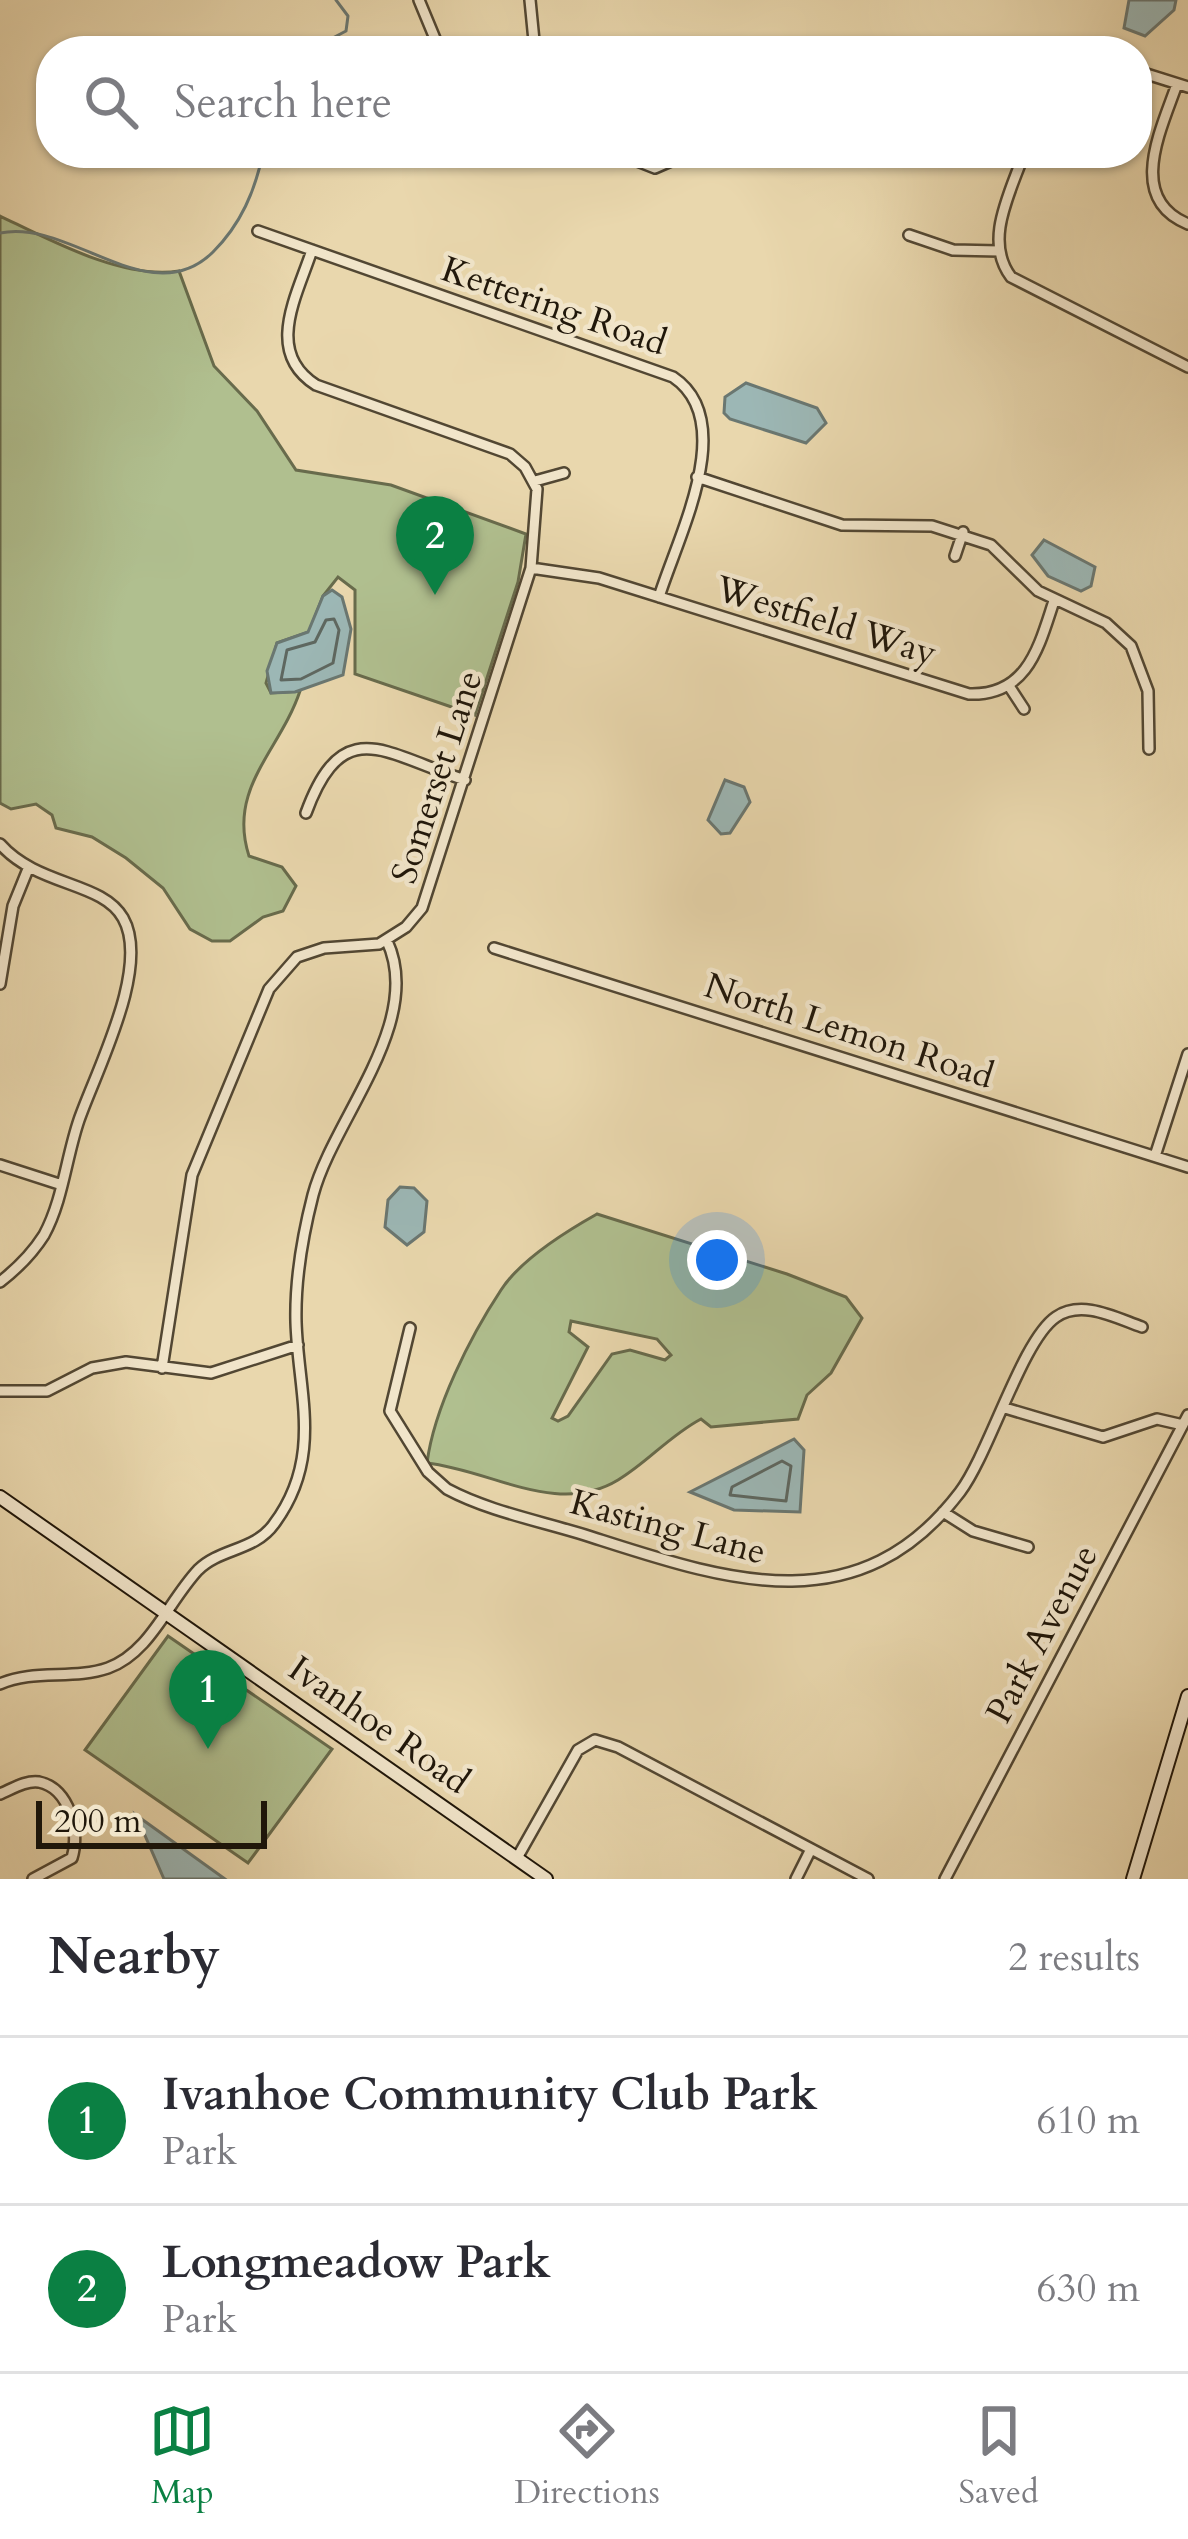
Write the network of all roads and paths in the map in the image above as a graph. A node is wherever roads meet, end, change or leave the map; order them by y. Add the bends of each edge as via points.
1 (419, 0) edge
2 (530, 0) edge
3 (434, 36) edge
4 (534, 36) edge
5 (1152, 76) edge
6 (1183, 86) edge
7 (1152, 164) edge
8 (1019, 168) edge
9 (1151, 168) edge
10 (1188, 224) edge
11 (258, 231) dead end
12 (909, 235) dead end
13 (313, 250) junction
14 (998, 251) junction
15 (1188, 367) edge
16 (564, 473) dead end
17 (697, 477) junction
18 (535, 482) junction
19 (963, 532) junction
20 (955, 556) dead end
21 (531, 568) junction
22 (658, 597) junction
23 (1054, 601) junction
24 (1009, 686) junction
25 (1024, 709) dead end
26 (1148, 749) dead end
27 (465, 780) junction
28 (307, 813) dead end
29 (0, 844) edge
30 (28, 868) junction
31 (387, 941) junction
32 (494, 947) dead end
33 (0, 984) edge
34 (1188, 1054) edge
35 (1155, 1156) junction
36 (0, 1166) edge
37 (1188, 1167) edge
38 (62, 1185) junction
39 (0, 1282) edge
40 (1142, 1327) dead end
41 (410, 1328) dead end
42 (298, 1345) junction
43 (162, 1368) junction
44 (0, 1391) edge
45 (1005, 1408) junction
46 (1186, 1422) edge
47 (0, 1497) edge
48 (943, 1512) junction
49 (1028, 1547) dead end
50 (164, 1611) junction
51 (0, 1684) edge
52 (1188, 1696) edge
53 (0, 1794) edge
54 (811, 1849) junction
55 (517, 1858) junction
56 (33, 1879) edge
57 (546, 1879) edge
58 (796, 1879) edge
59 (868, 1879) edge
60 (945, 1879) edge
61 (1133, 1879) edge

1 - 3 street
2 - 4 street
5 - 6 street
6 - 7 street
8 - 14 street
9 - 10 street via 1151,198
11 - 13 street, Kettering Road
12 - 14 street via 953,250
13 - 17 street, Kettering Road via 674,376 704,413
13 - 18 street via 286,331 297,370 316,385 510,454
14 - 15 street via 1021,285
16 - 18 street
17 - 19 street via 842,525
17 - 22 street, Kettering Road
18 - 21 street, Somerset Lane
19 - 20 street
19 - 23 street via 991,545
21 - 22 street, Westfield Way
21 - 27 street, Somerset Lane
22 - 24 street, Westfield Way via 969,694
23 - 24 street via 1034,658
23 - 26 street via 1106,623 1131,646 1148,691
24 - 25 street
27 - 28 street via 354,748 326,765
27 - 31 street, Somerset Lane via 422,908
29 - 30 street
30 - 33 street
30 - 38 street via 102,896 130,939 111,1038
31 - 42 street via 396,993 371,1071 314,1192
31 - 43 street via 305,953 269,989 192,1175
32 - 35 street, North Lemon Road
34 - 35 street
35 - 37 street, North Lemon Road
36 - 38 street
38 - 39 street via 34,1249
40 - 45 street, Kasting Lane via 1087,1309 1060,1313 1042,1332
41 - 48 street, Kasting Lane via 389,1411 428,1472 459,1496 714,1576 760,1583 847,1573 901,1547
42 - 43 street via 211,1372
42 - 50 street via 307,1427 278,1518 253,1543 202,1566
43 - 44 street via 103,1365 46,1391
45 - 46 street via 1103,1437 1157,1419
45 - 48 street, Kasting Lane
46 - 60 street, Park Avenue
47 - 50 main road, Ivanhoe Road
48 - 49 street via 973,1532
50 - 51 street via 146,1642 105,1669
50 - 55 main road, Ivanhoe Road
52 - 61 main road
53 - 56 street via 33,1780 47,1785 74,1825 72,1858
54 - 55 street via 596,1740 578,1750
54 - 58 street
54 - 59 street
55 - 57 main road, Ivanhoe Road

